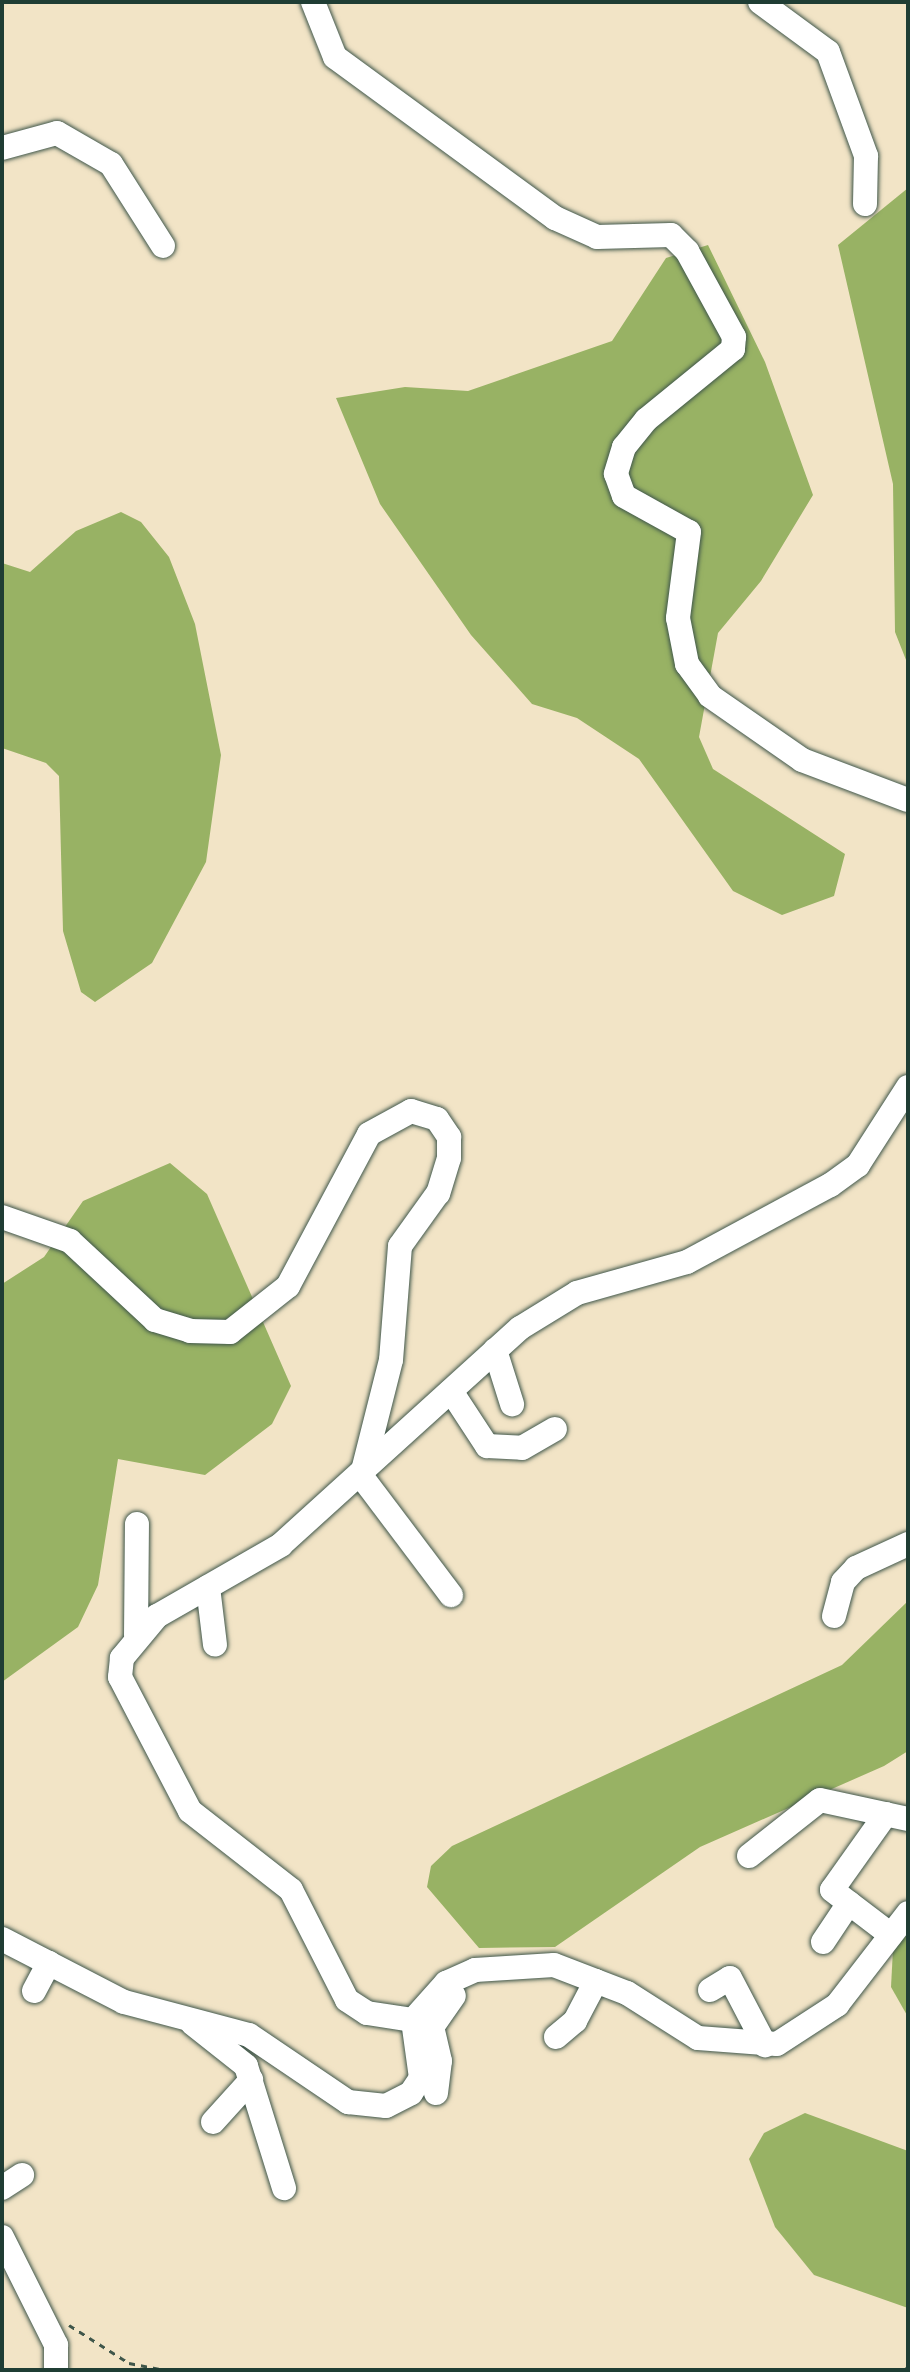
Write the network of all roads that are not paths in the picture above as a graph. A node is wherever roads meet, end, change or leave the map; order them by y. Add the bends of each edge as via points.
1 (313, 2) edge
2 (760, 2) edge
3 (2, 148) edge
4 (865, 204) dead end
5 (163, 246) dead end
6 (908, 800) edge
7 (908, 1087) edge
8 (2, 1217) edge
9 (495, 1350) junction
10 (451, 1391) junction
11 (512, 1404) dead end
12 (555, 1429) dead end
13 (358, 1480) junction
14 (137, 1524) dead end
15 (908, 1544) edge
16 (208, 1587) junction
17 (451, 1595) dead end
18 (834, 1616) dead end
19 (136, 1635) junction
20 (215, 1645) dead end
21 (897, 1817) edge
22 (749, 1856) dead end
23 (849, 1903) junction
24 (908, 1913) edge
25 (891, 1935) junction
26 (2, 1939) edge
27 (823, 1942) dead end
28 (49, 1963) junction
29 (585, 1977) junction
30 (446, 1983) junction
31 (710, 1990) dead end
32 (34, 1991) dead end
33 (184, 2016) junction
34 (413, 2020) junction
35 (559, 2027) dead end
36 (765, 2045) junction
37 (251, 2080) junction
38 (436, 2093) dead end
39 (213, 2122) dead end
40 (284, 2188) dead end
41 (2, 2237) edge
42 (56, 2370) edge

1 - 6 street via 335,57 555,218 597,237 671,235 687,251 734,337 733,349 646,420 624,447 616,474 624,496 689,532 678,618 687,664 710,696 802,760
2 - 4 street via 828,52 866,156
3 - 5 street via 57,133 111,164
7 - 9 street via 858,1165 830,1185 687,1262 577,1293
8 - 13 street via 70,1241 155,1320 190,1331 230,1332 288,1286 369,1134 411,1111 437,1119 449,1137 449,1158 438,1193 400,1246 391,1360 370,1459
9 - 10 street
9 - 11 street
10 - 12 street via 487,1446 522,1448
10 - 13 street
13 - 16 street via 281,1545
13 - 17 street
14 - 19 street
15 - 18 street via 856,1568 843,1582
16 - 19 street
16 - 20 street
19 - 34 street via 122,1658 125,1698 190,1811 291,1890 347,2000 367,2013
21 - 22 street via 820,1800
21 - 23 street via 832,1890
23 - 25 street
23 - 27 street
24 - 25 street
25 - 36 street via 837,2005 806,2032
26 - 28 street
28 - 32 street
28 - 33 street via 124,2002
29 - 30 street via 510,1964
29 - 35 street via 575,2021
29 - 36 street via 698,2038
30 - 34 street
30 - 38 street via 455,1998 432,2027 440,2061
31 - 36 street via 730,1978
33 - 34 street via 249,2035 334,2097 386,2106 421,2078
33 - 37 street via 246,2066
37 - 39 street
37 - 40 street
41 - 42 street via 56,2345

